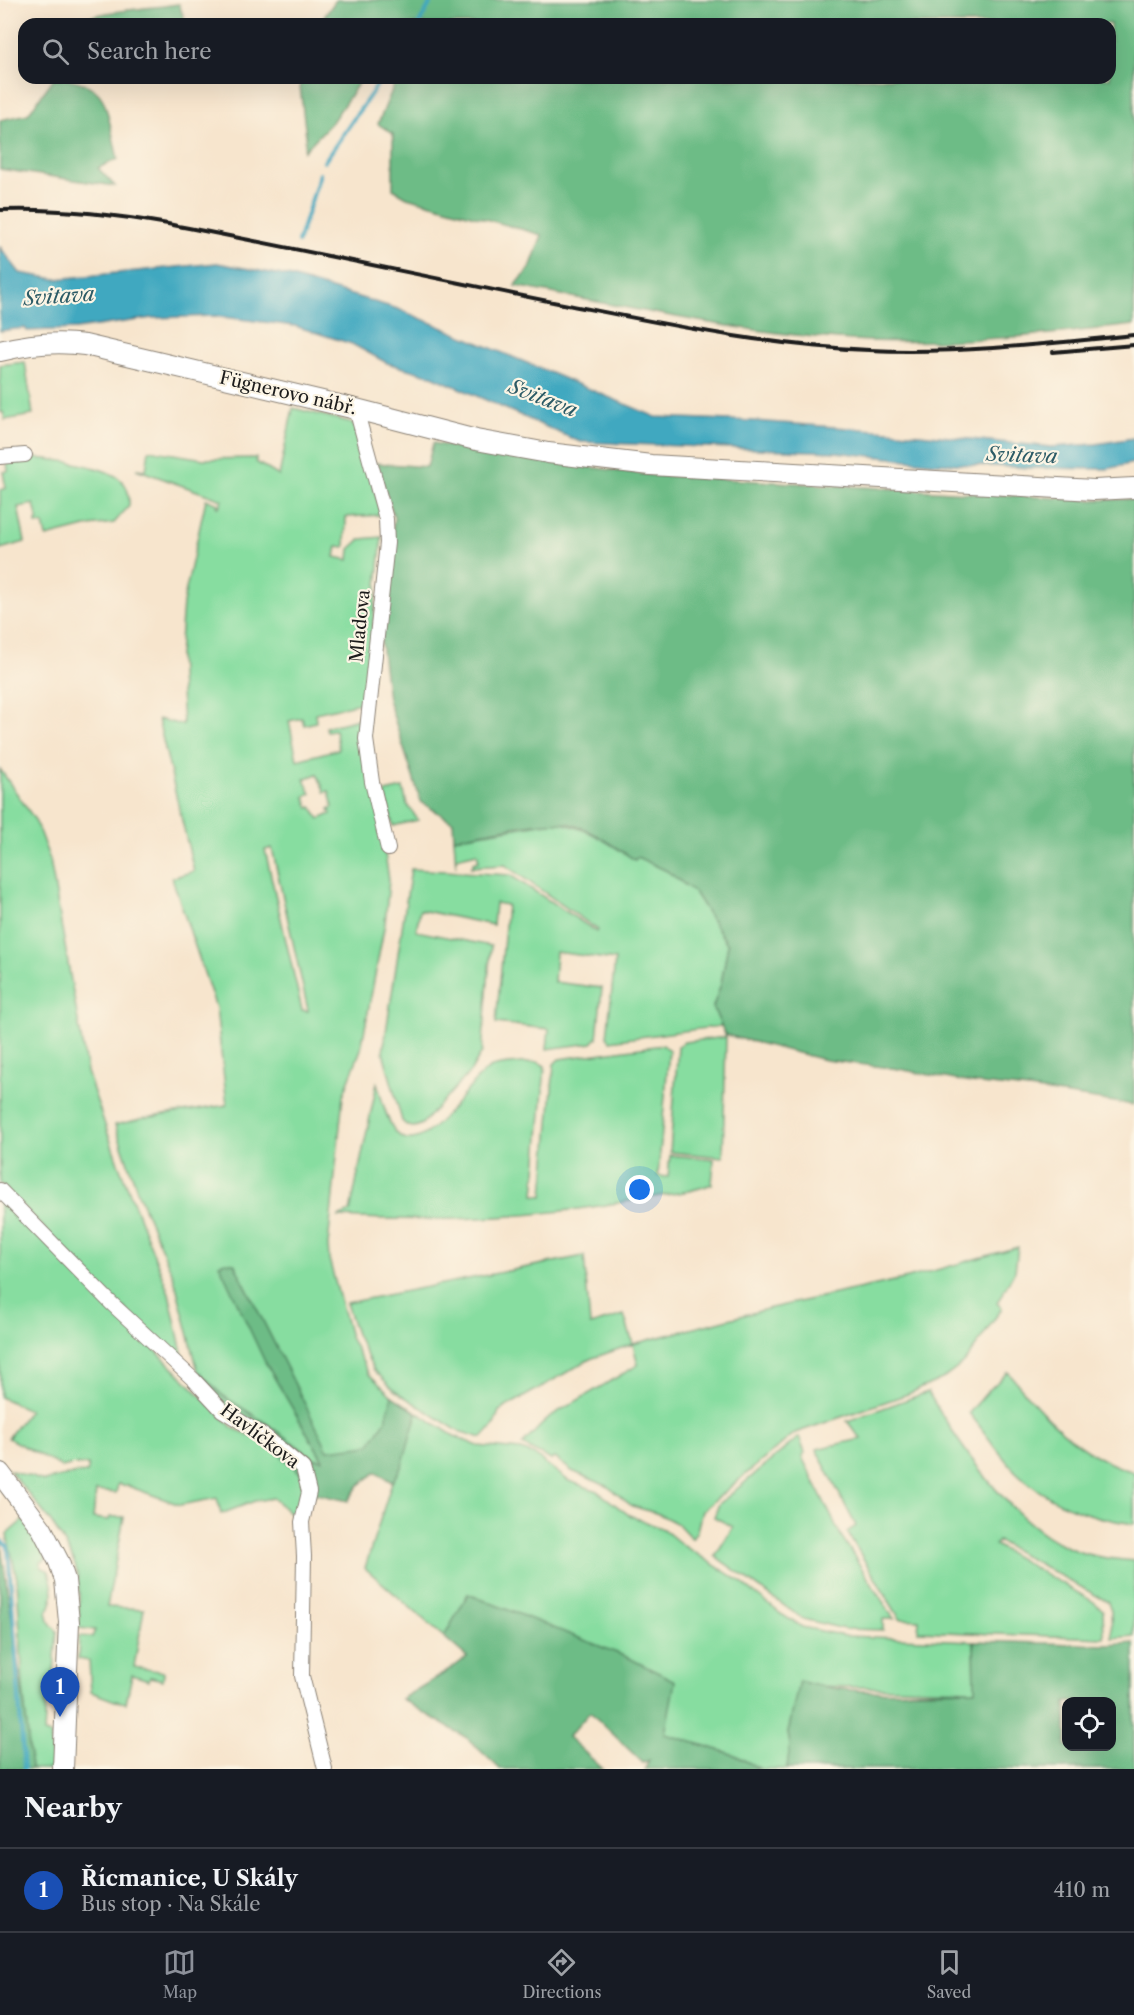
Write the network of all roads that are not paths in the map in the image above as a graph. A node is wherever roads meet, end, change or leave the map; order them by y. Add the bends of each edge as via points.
1 (0, 351) edge
2 (356, 409) junction
3 (26, 455) dead end
4 (0, 457) edge
5 (1134, 488) edge
6 (388, 849) dead end
7 (0, 1190) edge
8 (1, 1475) edge
9 (63, 1769) edge
10 (325, 1769) edge

1 - 2 street, Fügnerovo nábř. via 42,343 85,345
2 - 5 street, Fügnerovo nábř. via 476,440 651,465 1094,490
2 - 6 street, Mladova via 386,519 387,543 366,739
3 - 4 street
7 - 10 street, Havlíčkova via 222,1410 266,1437 303,1468 309,1492 302,1522 302,1676
8 - 9 street via 42,1529 65,1580 69,1622

